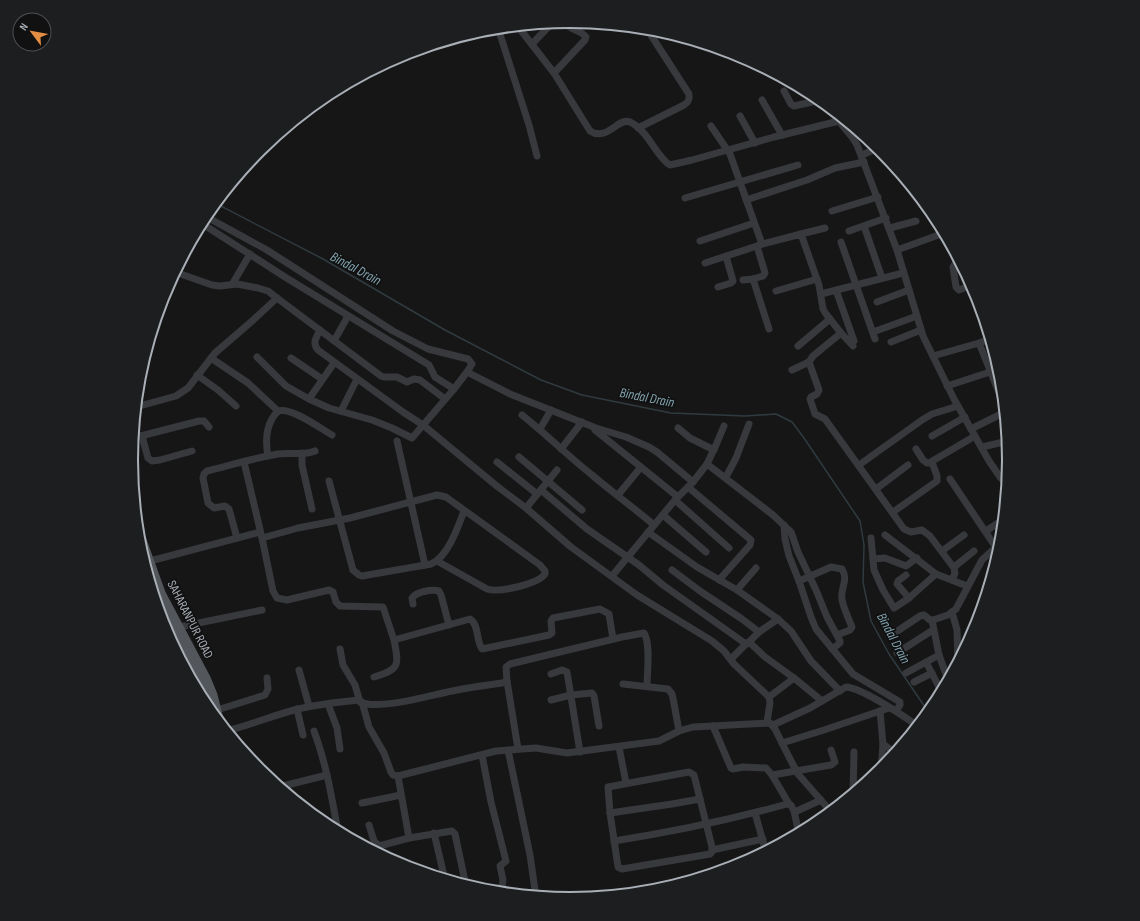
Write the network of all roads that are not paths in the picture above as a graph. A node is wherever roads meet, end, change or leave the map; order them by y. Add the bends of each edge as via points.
1 (570, 28) edge
2 (546, 29) edge
3 (522, 31) edge
4 (500, 34) edge
5 (651, 36) edge
6 (532, 44) junction
7 (554, 73) junction
8 (784, 91) dead end
9 (762, 100) dead end
10 (812, 103) edge
11 (740, 116) dead end
12 (839, 121) edge
13 (841, 124) edge
14 (634, 125) junction
15 (711, 126) dead end
16 (782, 135) junction
17 (755, 143) junction
18 (728, 150) junction
19 (872, 152) edge
20 (537, 156) dead end
21 (863, 158) junction
22 (798, 165) dead end
23 (739, 182) junction
24 (878, 197) junction
25 (685, 198) dead end
26 (746, 200) junction
27 (832, 211) dead end
28 (886, 218) junction
29 (211, 219) edge
30 (916, 221) dead end
31 (754, 222) junction
32 (864, 226) junction
33 (206, 227) edge
34 (825, 228) dead end
35 (890, 228) junction
36 (848, 231) dead end
37 (801, 234) junction
38 (939, 235) edge
39 (700, 242) dead end
40 (841, 242) dead end
41 (759, 245) junction
42 (897, 250) junction
43 (250, 254) junction
44 (726, 256) junction
45 (705, 263) dead end
46 (955, 264) edge
47 (903, 273) junction
48 (180, 274) edge
49 (882, 278) junction
50 (753, 279) junction
51 (817, 279) junction
52 (743, 280) dead end
53 (233, 283) junction
54 (856, 285) junction
55 (718, 287) dead end
56 (966, 287) edge
57 (836, 290) junction
58 (909, 290) junction
59 (776, 291) dead end
60 (821, 294) junction
61 (277, 298) junction
62 (876, 302) dead end
63 (348, 316) junction
64 (916, 316) junction
65 (830, 319) junction
66 (769, 329) dead end
67 (320, 330) junction
68 (921, 330) junction
69 (841, 333) junction
70 (334, 341) junction
71 (986, 341) edge
72 (891, 342) dead end
73 (979, 343) junction
74 (798, 346) dead end
75 (933, 356) junction
76 (257, 357) dead end
77 (211, 358) junction
78 (291, 358) dead end
79 (809, 362) junction
80 (334, 363) junction
81 (792, 370) dead end
82 (467, 372) junction
83 (990, 372) junction
84 (198, 375) junction
85 (322, 379) junction
86 (357, 379) junction
87 (996, 385) edge
88 (947, 386) junction
89 (454, 389) junction
90 (309, 399) junction
91 (445, 399) junction
92 (141, 406) edge
93 (236, 406) dead end
94 (958, 406) junction
95 (551, 410) junction
96 (278, 411) junction
97 (341, 411) junction
98 (1000, 414) edge
99 (522, 415) dead end
100 (965, 417) junction
101 (582, 422) junction
102 (749, 424) dead end
103 (423, 425) junction
104 (590, 426) junction
105 (724, 426) dead end
106 (209, 427) dead end
107 (678, 428) dead end
108 (540, 429) junction
109 (971, 429) junction
110 (332, 435) dead end
111 (142, 436) junction
112 (932, 436) dead end
113 (975, 436) junction
114 (138, 437) edge
115 (396, 440) dead end
116 (1002, 442) edge
117 (982, 447) junction
118 (561, 449) junction
119 (916, 449) dead end
120 (714, 450) junction
121 (192, 451) dead end
122 (315, 452) dead end
123 (302, 453) junction
124 (268, 456) junction
125 (519, 457) dead end
126 (244, 462) junction
127 (497, 462) dead end
128 (932, 462) junction
129 (707, 464) junction
130 (858, 465) junction
131 (908, 465) dead end
132 (641, 467) junction
133 (558, 470) dead end
134 (726, 477) junction
135 (1000, 477) edge
136 (950, 479) dead end
137 (329, 481) dead end
138 (548, 481) junction
139 (691, 484) junction
140 (876, 489) junction
141 (539, 492) junction
142 (618, 496) junction
143 (676, 498) junction
144 (410, 501) junction
145 (526, 508) junction
146 (312, 509) dead end
147 (464, 510) junction
148 (582, 510) dead end
149 (893, 512) junction
150 (663, 515) junction
151 (339, 520) junction
152 (998, 523) edge
153 (654, 524) junction
154 (784, 525) junction
155 (986, 531) junction
156 (648, 532) junction
157 (261, 535) junction
158 (885, 535) dead end
159 (964, 535) dead end
160 (237, 538) junction
161 (871, 538) dead end
162 (994, 543) edge
163 (729, 548) dead end
164 (974, 551) dead end
165 (706, 552) dead end
166 (942, 552) junction
167 (992, 552) edge
168 (628, 557) junction
169 (149, 558) edge
170 (917, 558) junction
171 (873, 559) junction
172 (150, 561) junction
173 (437, 561) junction
174 (425, 565) junction
175 (954, 567) junction
176 (756, 568) dead end
177 (672, 570) dead end
178 (152, 571) edge
179 (936, 574) junction
180 (906, 575) dead end
181 (612, 576) junction
182 (810, 576) junction
183 (719, 580) junction
184 (799, 580) junction
185 (952, 580) junction
186 (967, 586) junction
187 (737, 590) junction
188 (910, 598) junction
189 (160, 601) edge
190 (413, 604) dead end
191 (262, 610) dead end
192 (952, 612) junction
193 (778, 619) junction
194 (932, 620) junction
195 (449, 625) junction
196 (179, 627) junction
197 (933, 630) junction
198 (759, 632) junction
199 (837, 635) junction
200 (890, 636) dead end
201 (613, 639) junction
202 (394, 640) junction
203 (748, 643) junction
204 (340, 649) dead end
205 (832, 649) junction
206 (897, 653) dead end
207 (958, 653) edge
208 (939, 655) junction
209 (731, 659) junction
210 (926, 662) junction
211 (299, 670) dead end
212 (906, 673) dead end
213 (932, 673) junction
214 (551, 674) dead end
215 (946, 675) edge
216 (374, 677) dead end
217 (267, 678) dead end
218 (794, 678) junction
219 (507, 681) junction
220 (914, 682) dead end
221 (623, 684) dead end
222 (647, 686) junction
223 (938, 688) edge
224 (840, 691) junction
225 (571, 695) junction
226 (769, 697) junction
227 (551, 700) dead end
228 (360, 701) junction
229 (822, 701) junction
230 (328, 704) junction
231 (213, 705) edge
232 (309, 706) junction
233 (215, 708) edge
234 (297, 709) junction
235 (893, 710) junction
236 (880, 711) junction
237 (770, 724) junction
238 (913, 724) edge
239 (599, 726) dead end
240 (713, 726) junction
241 (232, 730) edge
242 (314, 731) dead end
243 (679, 731) junction
244 (303, 734) dead end
245 (782, 742) junction
246 (883, 744) junction
247 (620, 747) junction
248 (340, 749) dead end
249 (518, 749) junction
250 (508, 750) junction
251 (831, 750) dead end
252 (891, 750) edge
253 (580, 752) junction
254 (854, 752) dead end
255 (482, 755) junction
256 (882, 759) edge
257 (796, 771) junction
258 (327, 775) junction
259 (772, 775) junction
260 (398, 776) junction
261 (626, 783) junction
262 (285, 786) edge
263 (853, 788) edge
264 (400, 795) junction
265 (700, 799) junction
266 (821, 800) junction
267 (362, 803) dead end
268 (789, 804) junction
269 (828, 807) edge
270 (794, 811) junction
271 (610, 813) junction
272 (754, 813) junction
273 (336, 824) edge
274 (706, 824) junction
275 (369, 825) dead end
276 (798, 828) edge
277 (434, 833) junction
278 (409, 838) junction
279 (763, 839) junction
280 (614, 841) junction
281 (765, 846) edge
282 (712, 850) junction
283 (444, 874) edge
284 (465, 880) edge
285 (501, 887) edge
286 (535, 891) edge

1 - 7 street via 582,33 586,37 585,40
2 - 6 street
3 - 6 street
4 - 20 street
5 - 14 street via 690,98 684,105
6 - 7 street
7 - 14 street via 590,131 600,134 624,122
8 - 10 street via 794,106
9 - 16 street
11 - 17 street
12 - 16 street
13 - 21 street
14 - 18 street via 670,165
15 - 18 street
16 - 17 street
17 - 18 street
18 - 23 street
19 - 21 street
21 - 24 street
21 - 26 street
22 - 23 street
23 - 25 street
23 - 26 street
24 - 27 street
24 - 28 street
26 - 31 street
28 - 32 street
28 - 35 street
29 - 82 street via 267,250 393,331 428,349 468,359 472,364
30 - 35 street
31 - 39 street
31 - 41 street
32 - 36 street
32 - 49 street
33 - 43 street
34 - 37 street
35 - 42 street
37 - 41 street
37 - 51 street
38 - 42 street
40 - 54 street
41 - 44 street
41 - 50 street via 765,273
42 - 47 street
43 - 53 street
43 - 63 street
44 - 45 street
44 - 55 street via 733,281 731,284
46 - 56 street via 952,267 956,287 959,290
47 - 49 street
47 - 58 street
48 - 53 street via 212,285 223,286
49 - 54 street
50 - 52 street
50 - 66 street
51 - 59 street
51 - 60 street
53 - 61 street via 262,289
54 - 57 street
54 - 64 street via 874,336
57 - 60 street
57 - 69 street via 853,343
58 - 62 street
58 - 64 street
60 - 65 street via 823,308
61 - 67 street
61 - 77 street
63 - 70 street
63 - 89 street via 428,365 435,377
64 - 68 street
65 - 69 street
65 - 74 street
67 - 70 street
67 - 80 street via 314,346
68 - 72 street
68 - 75 street
69 - 79 street
70 - 91 street via 380,376 397,377 407,382 420,380
71 - 73 street
73 - 75 street
73 - 83 street
75 - 88 street
76 - 90 street via 286,386
77 - 84 street
77 - 96 street via 248,383
78 - 85 street
79 - 81 street
79 - 130 street via 819,390 810,399 815,414 825,419
80 - 85 street
80 - 86 street
82 - 89 street
82 - 95 street via 510,394
83 - 87 street
83 - 88 street
84 - 92 street via 188,388 176,396
84 - 93 street
85 - 90 street
86 - 97 street
86 - 103 street
88 - 94 street
89 - 91 street
90 - 97 street
91 - 103 street
94 - 100 street
94 - 130 street via 932,414
95 - 101 street
95 - 108 street
96 - 110 street via 296,415
96 - 124 street via 266,437
97 - 103 street via 392,428 409,438 415,436
98 - 109 street
99 - 108 street
100 - 109 street
100 - 112 street
101 - 104 street
101 - 118 street
102 - 134 street
103 - 145 street
104 - 132 street
104 - 139 street via 626,437 653,449
105 - 120 street
106 - 111 street via 202,420
107 - 120 street via 690,438
108 - 118 street
109 - 113 street
111 - 114 street
111 - 121 street via 148,458 152,461
113 - 117 street
113 - 128 street
115 - 144 street
116 - 117 street
117 - 135 street
118 - 142 street
119 - 128 street via 925,462
120 - 129 street
122 - 123 street
123 - 124 street
123 - 146 street via 302,465
124 - 126 street
125 - 138 street
126 - 157 street
126 - 160 street via 208,471 203,478 208,503 214,508 225,506 229,509
127 - 141 street
128 - 149 street via 937,481
129 - 134 street
129 - 139 street
130 - 140 street
131 - 140 street
132 - 142 street
132 - 143 street
133 - 138 street
134 - 154 street
136 - 155 street
137 - 151 street
138 - 141 street
138 - 148 street
139 - 143 street
139 - 183 street via 751,540 747,550
140 - 149 street
141 - 145 street
141 - 168 street
142 - 153 street
143 - 150 street
143 - 163 street
144 - 147 street via 442,495
144 - 151 street
144 - 174 street
145 - 181 street via 571,547
147 - 173 street via 453,537
147 - 173 street via 543,568 545,574 539,580 493,591
149 - 166 street via 904,529 911,532 922,530
150 - 153 street
150 - 165 street
151 - 157 street
151 - 174 street via 353,570 359,576
152 - 155 street
153 - 156 street
154 - 182 street via 791,532
154 - 184 street via 789,556
155 - 162 street
156 - 168 street
156 - 183 street
157 - 160 street
157 - 202 street via 273,591 277,598 287,600 329,590 333,592 340,606 383,607
158 - 170 street
159 - 166 street
160 - 172 street
161 - 171 street
164 - 175 street
166 - 175 street
167 - 186 street via 984,557
168 - 181 street
168 - 203 street via 663,585
169 - 172 main road, SAHARANPUR ROAD
170 - 171 street via 906,566 885,558
170 - 179 street
171 - 188 street via 874,570 893,607
172 - 178 main road, SAHARANPUR ROAD
173 - 174 street
175 - 185 street
176 - 187 street
177 - 198 street
179 - 185 street
179 - 188 street
180 - 188 street via 897,584
181 - 209 street via 637,595 712,641
182 - 184 street
182 - 199 street
182 - 199 street via 831,568 843,571 845,583 842,587 842,600 852,627
183 - 187 street
184 - 205 street via 814,625
185 - 186 street
186 - 192 street via 961,602
187 - 193 street
189 - 196 main road, SAHARANPUR ROAD
190 - 195 street via 412,598 416,594 439,590
191 - 196 street
192 - 194 street
192 - 207 street via 957,630
193 - 198 street
193 - 224 street via 791,631 811,661
194 - 197 street
194 - 200 street via 922,615
195 - 201 street via 472,619 480,648 485,649 549,635 552,633 553,618 600,609 609,614
195 - 202 street
196 - 231 main road, SAHARANPUR ROAD via 206,678 213,695
197 - 206 street
197 - 208 street
198 - 203 street
199 - 205 street via 840,642
201 - 219 street via 510,664 506,667
201 - 222 street via 641,633 646,635
202 - 216 street via 398,660 390,672
203 - 209 street
203 - 218 street
204 - 228 street via 343,665 355,685
205 - 235 street via 856,676 900,702
208 - 210 street
208 - 215 street
209 - 226 street
210 - 212 street
210 - 213 street
211 - 232 street
213 - 220 street
213 - 223 street
214 - 225 street via 562,670 567,672
217 - 233 street via 268,689 265,695
218 - 226 street
218 - 229 street
219 - 228 street via 392,703 375,704
219 - 249 street
221 - 222 street
222 - 243 street via 670,690
224 - 229 street
224 - 235 street via 846,687 852,688
225 - 227 street
225 - 239 street via 593,694
225 - 253 street
226 - 237 street
228 - 230 street
228 - 260 street via 369,727 384,753 391,772
229 - 237 street
230 - 232 street
230 - 248 street via 337,728
232 - 234 street
234 - 241 street
234 - 244 street
235 - 236 street
235 - 238 street
236 - 245 street
236 - 246 street
237 - 240 street
237 - 245 street
240 - 243 street
240 - 259 street via 731,768 766,768
242 - 258 street
243 - 247 street via 659,741
245 - 257 street
246 - 252 street
246 - 256 street
247 - 253 street
247 - 261 street
249 - 250 street
249 - 253 street via 536,748 567,754
250 - 255 street
250 - 286 street
251 - 257 street via 833,764
254 - 263 street
255 - 260 street
255 - 285 street via 506,861 500,866 503,880
257 - 259 street
257 - 266 street
258 - 262 street
258 - 273 street
259 - 268 street
260 - 264 street
261 - 265 street via 692,772
261 - 271 street via 608,786
264 - 267 street
264 - 278 street
265 - 271 street
265 - 274 street
266 - 269 street
266 - 270 street
268 - 270 street
268 - 272 street
270 - 276 street
271 - 280 street
272 - 274 street
272 - 279 street
274 - 280 street
274 - 282 street
275 - 278 street via 374,841 379,846
277 - 278 street
277 - 283 street
277 - 284 street via 449,830 454,832
279 - 281 street
279 - 282 street
280 - 282 street via 617,865 620,869 710,854

